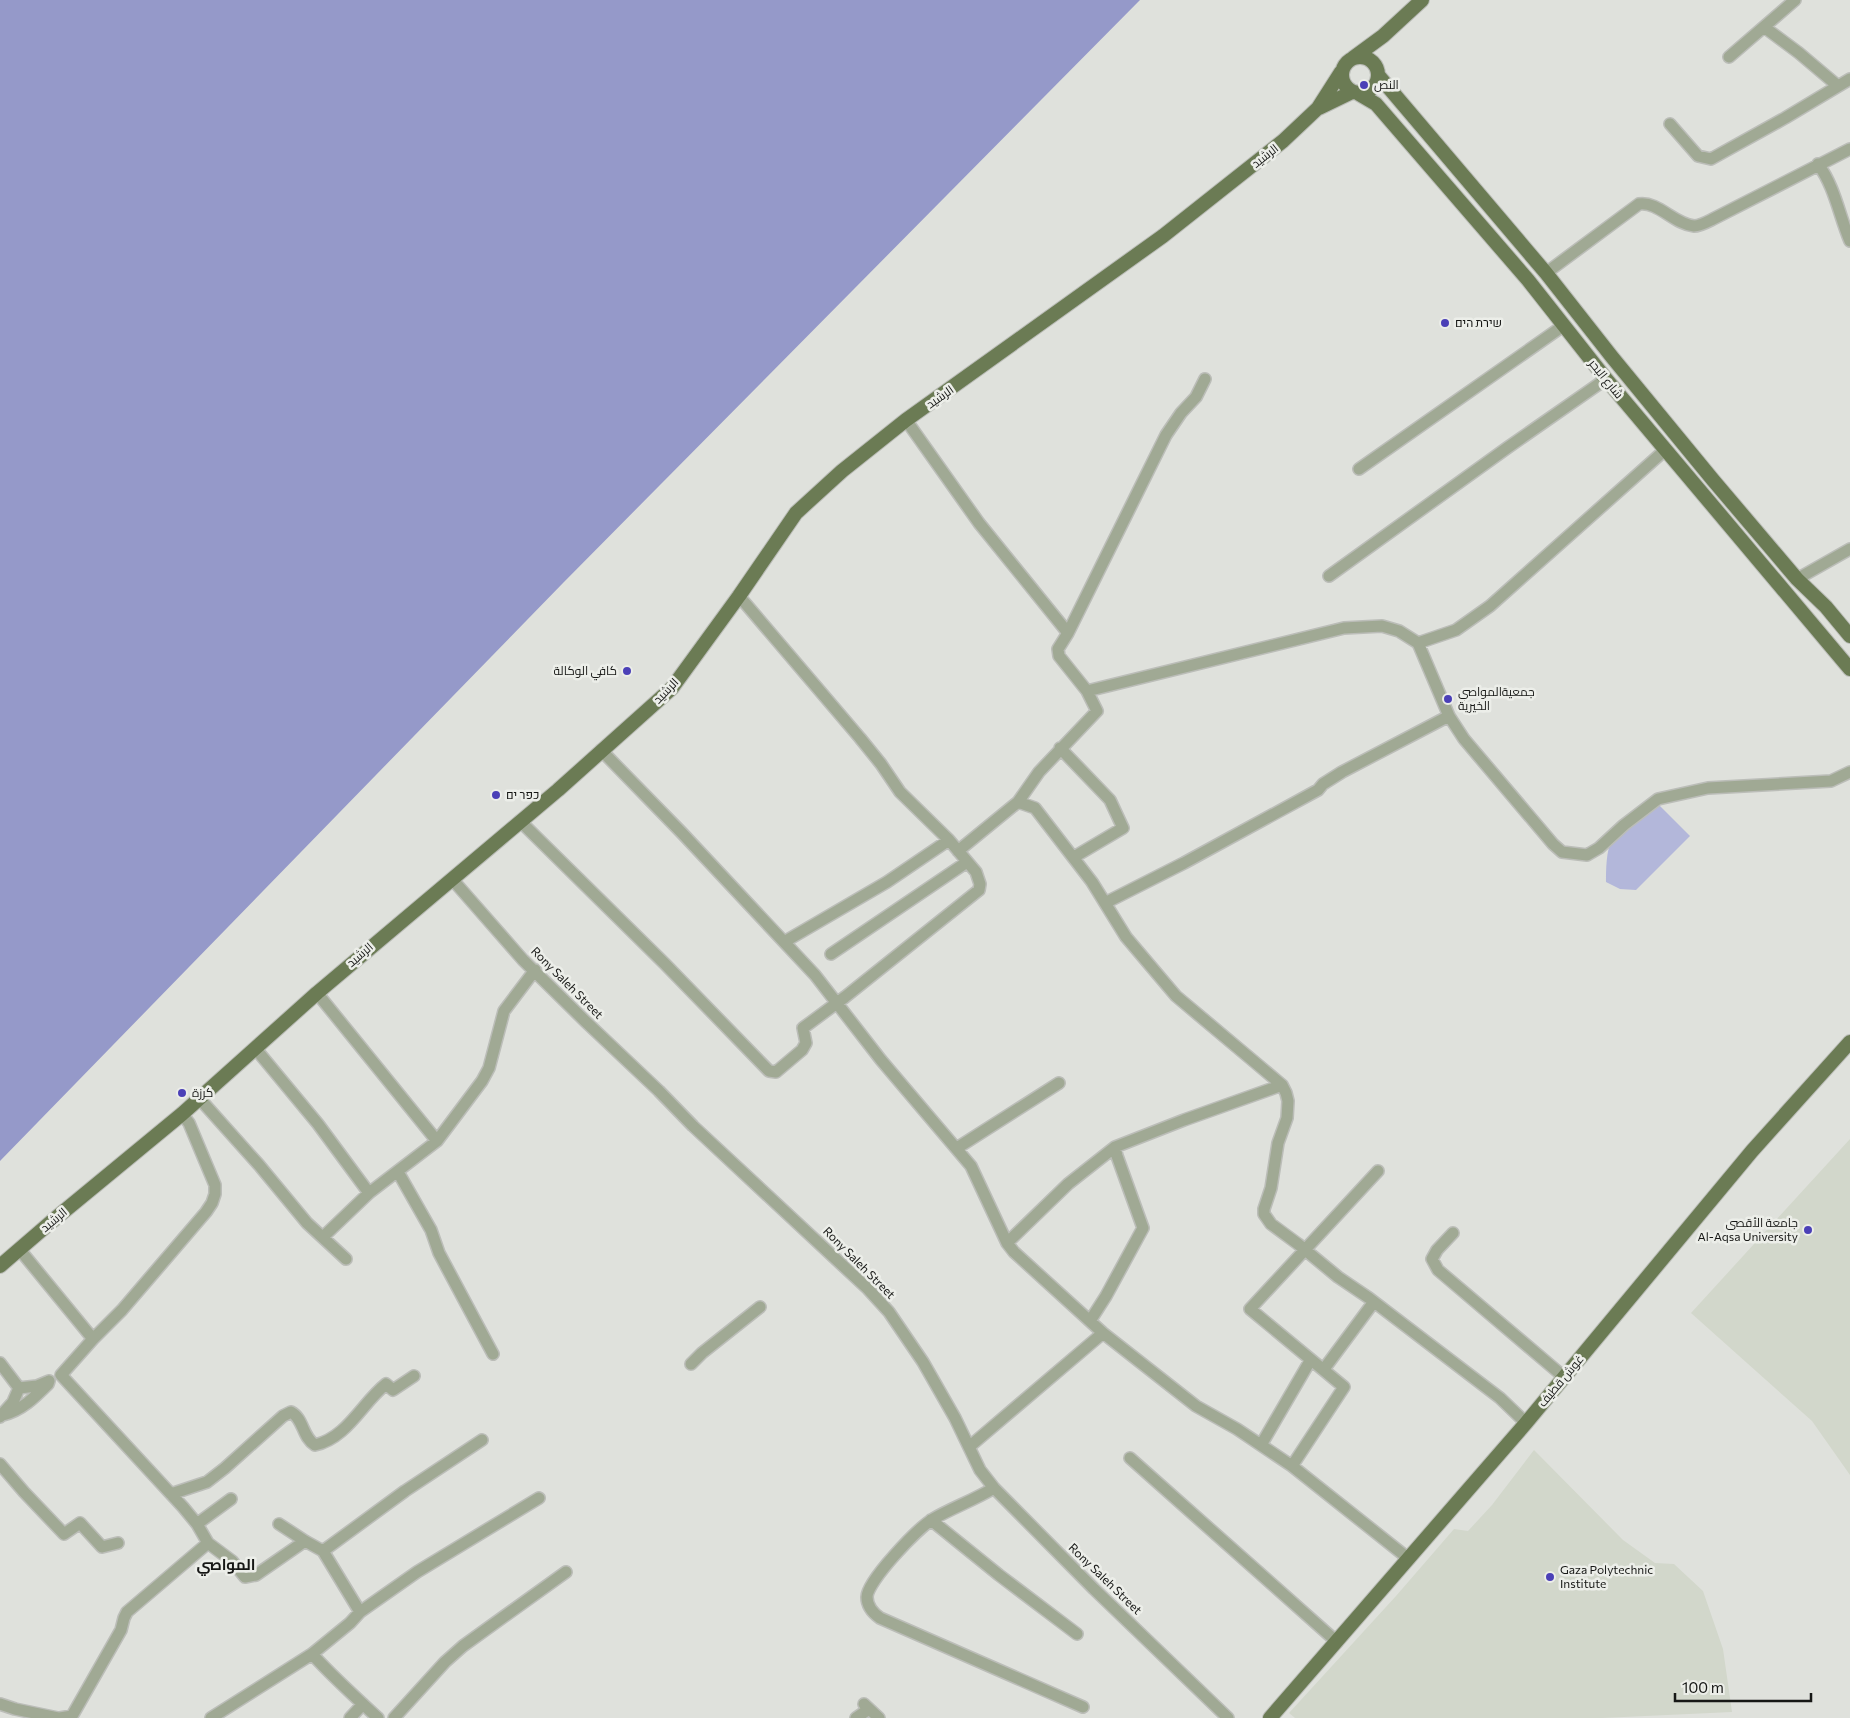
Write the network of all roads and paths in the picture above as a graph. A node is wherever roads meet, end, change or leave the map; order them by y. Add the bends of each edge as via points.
1 (1422, 0) edge
2 (1795, 0) edge
3 (1764, 28) junction
4 (1383, 36) junction
5 (1729, 57) dead end
6 (1353, 58) junction
7 (1342, 72) junction
8 (1377, 72) junction
9 (1850, 79) edge
10 (1838, 86) junction
11 (1355, 93) junction
12 (1318, 108) junction
13 (1670, 124) dead end
14 (1850, 149) edge
15 (1818, 164) junction
16 (1850, 241) edge
17 (1546, 273) junction
18 (1563, 326) junction
19 (1205, 379) dead end
20 (1606, 380) junction
21 (906, 420) junction
22 (1665, 450) junction
23 (1359, 469) dead end
24 (1850, 549) edge
25 (1329, 576) dead end
26 (1797, 579) junction
27 (739, 596) junction
28 (1068, 633) junction
29 (1850, 636) edge
30 (1418, 643) junction
31 (1850, 669) edge
32 (1087, 691) junction
33 (1449, 716) junction
34 (1060, 748) junction
35 (601, 750) junction
36 (1850, 772) edge
37 (1018, 802) junction
38 (520, 821) junction
39 (949, 840) junction
40 (958, 851) junction
41 (1074, 857) junction
42 (967, 862) junction
43 (452, 879) junction
44 (1105, 902) junction
45 (784, 942) junction
46 (831, 954) dead end
47 (535, 970) junction
48 (317, 992) junction
49 (837, 1003) junction
50 (1850, 1042) edge
51 (256, 1048) junction
52 (1060, 1083) dead end
53 (1282, 1085) junction
54 (199, 1098) junction
55 (182, 1114) junction
56 (437, 1140) junction
57 (1115, 1147) junction
58 (957, 1148) junction
59 (1378, 1171) dead end
60 (398, 1172) junction
61 (369, 1193) junction
62 (1453, 1233) dead end
63 (322, 1237) junction
64 (1007, 1243) junction
65 (20, 1250) junction
66 (1304, 1250) junction
67 (346, 1259) dead end
68 (0, 1266) edge
69 (1373, 1302) junction
70 (760, 1307) dead end
71 (1090, 1321) junction
72 (1103, 1333) junction
73 (93, 1339) junction
74 (493, 1354) dead end
75 (1310, 1360) junction
76 (0, 1363) edge
77 (691, 1364) dead end
78 (1324, 1369) junction
79 (61, 1375) junction
80 (414, 1376) dead end
81 (1564, 1377) junction
82 (49, 1380) junction
83 (19, 1388) junction
84 (1, 1416) edge
85 (1526, 1423) junction
86 (482, 1440) dead end
87 (1261, 1445) junction
88 (969, 1447) junction
89 (1130, 1458) dead end
90 (0, 1464) edge
91 (1292, 1466) junction
92 (994, 1488) junction
93 (171, 1494) junction
94 (539, 1498) dead end
95 (231, 1499) dead end
96 (931, 1520) junction
97 (197, 1524) junction
98 (280, 1524) dead end
99 (305, 1542) junction
100 (118, 1543) dead end
101 (208, 1543) junction
102 (323, 1551) junction
103 (1409, 1559) junction
104 (566, 1572) dead end
105 (360, 1612) junction
106 (1077, 1634) dead end
107 (1337, 1642) junction
108 (312, 1654) junction
109 (0, 1704) edge
110 (363, 1704) junction
111 (1084, 1707) dead end
112 (59, 1718) edge
113 (211, 1718) edge
114 (350, 1718) edge
115 (378, 1718) edge
116 (394, 1718) edge
117 (856, 1718) edge
118 (878, 1718) edge
119 (1228, 1718) edge
120 (1270, 1718) edge

1 - 4 main road
2 - 3 street
3 - 5 street
3 - 10 street
4 - 6 main road
4 - 8 main road
6 - 7 main road
6 - 8 main road via 1370,60
7 - 11 main road via 1344,84
7 - 12 main road, الرشيد
8 - 11 main road via 1377,81 1370,90
8 - 17 main road, شارع البحر
9 - 10 street
10 - 13 street via 1711,159 1698,156
11 - 12 main road, الرشيد
11 - 18 main road, شارع البحر via 1376,104 1528,280
12 - 21 main road, الرشيد via 1283,141 1163,236
14 - 15 street
15 - 16 street via 1835,196
15 - 17 street via 1695,226 1672,218 1652,205 1639,204
17 - 26 main road, شارع البحر via 1642,394
18 - 20 main road, شارع البحر
18 - 23 street
19 - 28 street via 1196,397 1166,436
20 - 22 main road, شارع البحر
20 - 25 street
21 - 27 main road, الرشيد via 796,513
21 - 28 street via 980,523
22 - 30 street via 1490,606 1456,630
22 - 31 main road, شارع البحر
24 - 26 street
26 - 29 main road, شارع البحر
27 - 35 main road, الرشيد via 672,688
27 - 39 street via 860,738 900,792
28 - 32 street via 1058,649 1059,656
30 - 32 street via 1399,631 1382,626 1344,628
30 - 33 street
32 - 34 street via 1097,711
33 - 36 street via 1464,739 1562,852 1586,855 1599,848 1658,799 1708,788 1831,781
33 - 44 street via 1342,772 1318,790 1184,863
34 - 37 street via 1038,772
34 - 41 street via 1110,800 1123,828
35 - 38 main road, الرشيد
35 - 45 street
37 - 40 street
37 - 41 street via 1035,808
38 - 43 main road, الرشيد
38 - 49 street via 769,1071 776,1072 802,1050 806,1043 803,1028
39 - 40 street
39 - 45 street via 887,882
40 - 42 street
41 - 44 street
42 - 46 street
42 - 49 street via 976,872 980,884 978,890
43 - 47 street, Rony Saleh Street
43 - 48 main road, الرشيد
44 - 53 street via 1126,937 1176,996
45 - 49 street
47 - 56 street via 504,1011 482,1081
47 - 88 street, Rony Saleh Street via 693,1126 868,1289 923,1362
48 - 51 main road, الرشيد
48 - 56 street
49 - 58 street
50 - 81 main road, غوش قطيف via 1749,1156
51 - 54 main road, الرشيد
51 - 61 street
52 - 58 street
53 - 57 street
53 - 66 street via 1288,1108 1264,1214 1271,1224
54 - 55 main road, الرشيد
54 - 63 street
55 - 65 main road, الرشيد
55 - 73 street via 189,1123 215,1185 212,1203 122,1310
56 - 60 street
57 - 64 street via 1068,1184
57 - 71 street via 1143,1228
58 - 64 street via 971,1166
59 - 66 street
60 - 61 street
60 - 74 street
61 - 63 street
62 - 81 street via 1432,1259 1438,1270
63 - 67 street
64 - 71 street
65 - 68 main road, الرشيد
65 - 73 street
66 - 69 street
66 - 75 street via 1250,1310
69 - 78 street
69 - 85 street via 1500,1398
70 - 77 street
71 - 72 street
72 - 87 street via 1196,1406
72 - 88 street
73 - 79 street
75 - 78 street
75 - 87 street
76 - 83 street
78 - 91 street via 1344,1387
79 - 82 street
79 - 93 street
80 - 93 street via 393,1390 386,1384 343,1431 323,1444 315,1445 309,1441 297,1415 291,1412 207,1482
81 - 85 main road, غوش قطيف
82 - 83 street via 38,1386
82 - 84 street via 24,1406
83 - 84 street
85 - 103 main road, غوش قطيف
86 - 102 street
87 - 91 street
88 - 92 street, Rony Saleh Street via 980,1470
89 - 107 street
90 - 100 street via 64,1534 80,1523 102,1547
91 - 103 street
92 - 96 street
92 - 119 street, Rony Saleh Street
93 - 97 street
94 - 105 street via 417,1572
95 - 97 street
96 - 106 street
96 - 111 street via 874,1578 867,1598 873,1613
97 - 101 street
98 - 99 street
99 - 101 street via 252,1577 245,1577 232,1561
99 - 102 street
101 - 112 street via 127,1612 121,1630 72,1716
102 - 105 street
103 - 107 main road, غوش قطيف
104 - 116 street via 445,1662
105 - 108 street
107 - 120 main road, غوش قطيف
108 - 110 street
108 - 113 street
109 - 112 street
110 - 114 street
110 - 115 street
117 - 118 street via 867,1707

